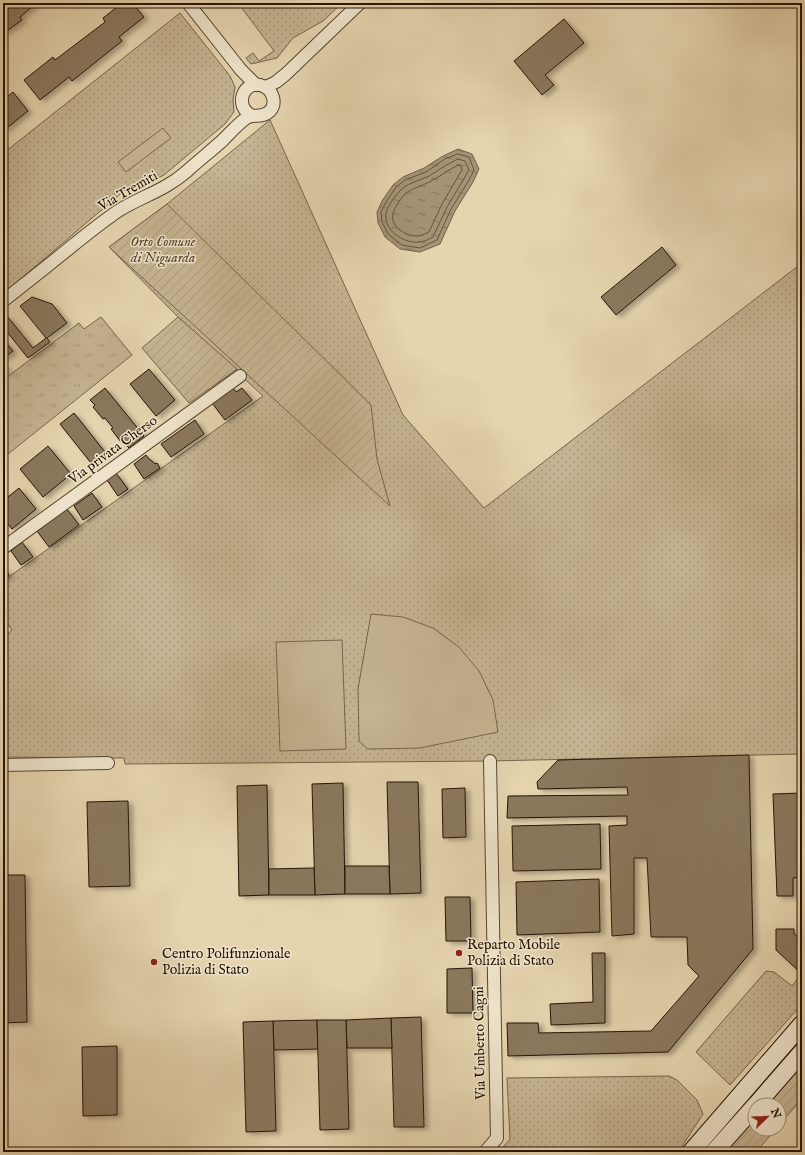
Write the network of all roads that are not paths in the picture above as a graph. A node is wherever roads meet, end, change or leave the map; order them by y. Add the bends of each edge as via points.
1 (188, 3) edge
2 (360, 3) edge
3 (263, 87) junction
4 (248, 115) junction
5 (3, 301) edge
6 (240, 376) dead end
7 (3, 548) edge
8 (490, 761) dead end
9 (108, 763) dead end
10 (3, 765) edge
11 (802, 1024) edge
12 (802, 1052) edge
13 (762, 1097) edge
14 (747, 1114) edge
15 (485, 1152) edge
16 (691, 1152) edge
17 (714, 1152) edge

1 - 3 street via 242,70
2 - 3 street via 286,74
3 - 4 street via 242,98
3 - 4 street, Via Tremiti via 273,102 270,111 262,116
4 - 5 street, Via Tremiti via 174,182 118,212 92,230
6 - 7 street, Via privata Cherso
8 - 15 street, Via Umberto Cagni via 497,1138
9 - 10 street
11 - 16 street
12 - 13 street
14 - 17 street

